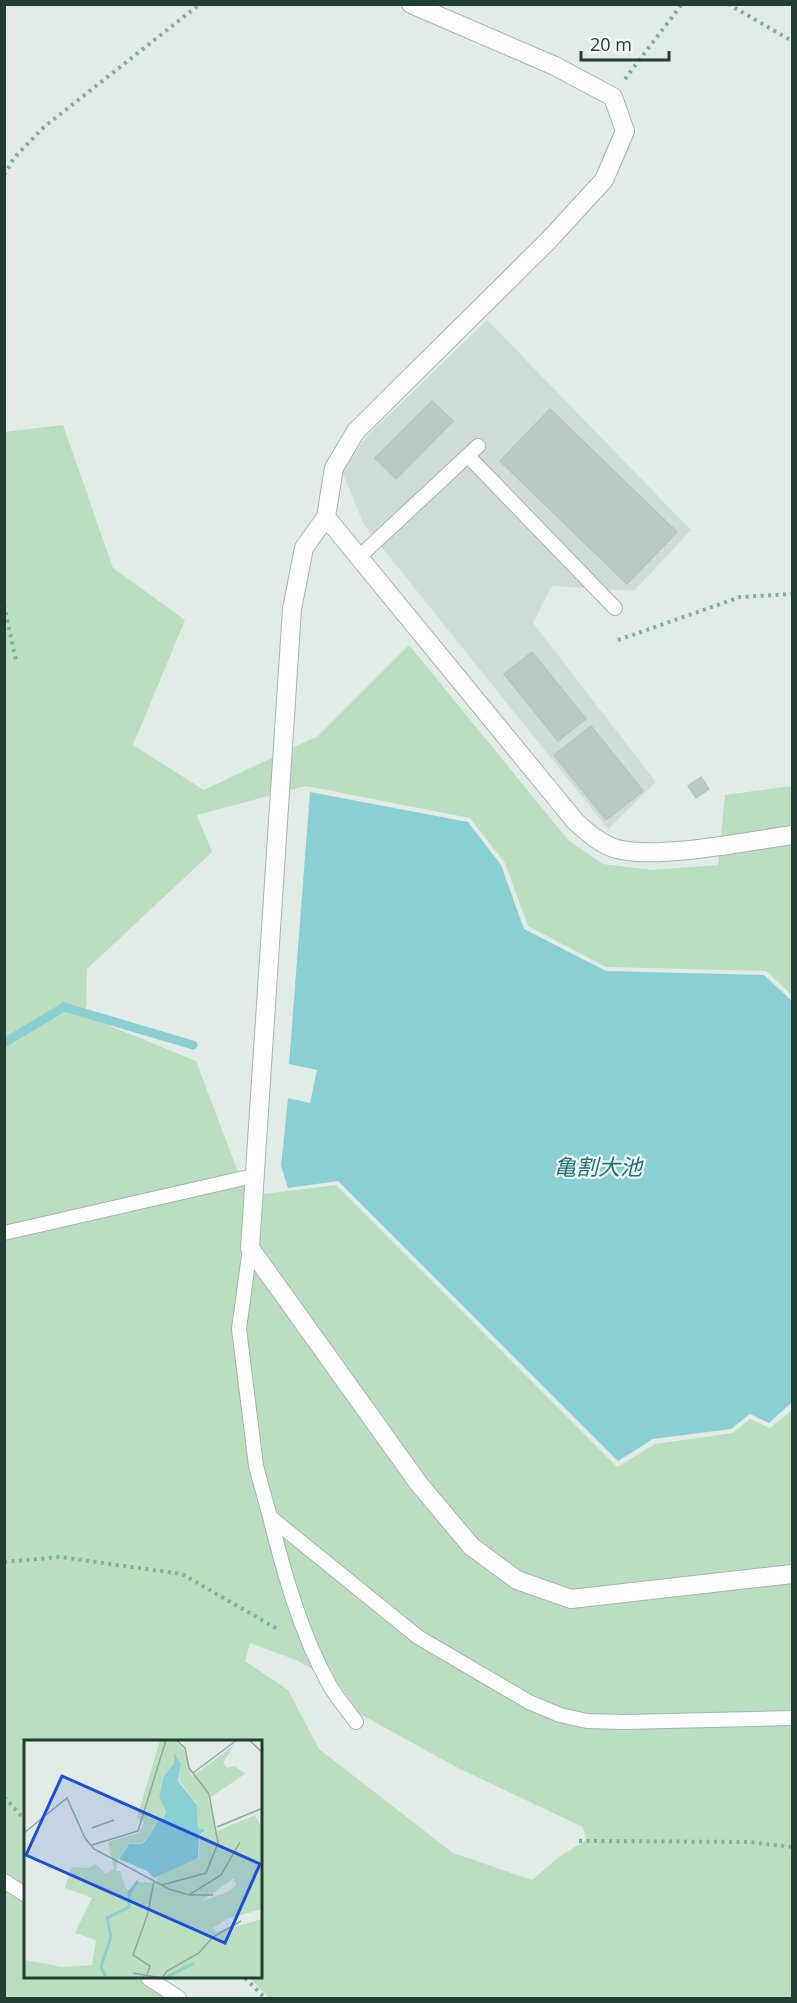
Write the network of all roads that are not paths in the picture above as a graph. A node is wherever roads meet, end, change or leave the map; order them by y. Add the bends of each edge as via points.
1 (411, 4) edge
2 (478, 446) dead end
3 (468, 456) junction
4 (326, 517) junction
5 (359, 557) junction
6 (615, 608) dead end
7 (792, 835) edge
8 (253, 1176) junction
9 (4, 1233) edge
10 (249, 1248) junction
11 (270, 1517) junction
12 (792, 1574) edge
13 (792, 1718) edge
14 (356, 1722) dead end
15 (4, 1881) edge
16 (24, 1894) edge
17 (151, 1979) edge
18 (179, 1998) edge

1 - 4 street via 555,66 613,97 625,131 604,180 548,241 356,431 334,468
2 - 3 lane
3 - 5 lane
3 - 6 lane
4 - 5 street
4 - 8 street via 304,548 291,609
5 - 7 street via 592,837 617,849 647,853
8 - 9 lane
8 - 10 street
10 - 11 lane via 239,1329 256,1467
10 - 12 street via 419,1484 471,1545 517,1580 571,1599
11 - 13 lane via 418,1637 529,1702 560,1715 587,1721 624,1722
11 - 14 lane via 307,1632 329,1684
15 - 16 lane
17 - 18 lane

